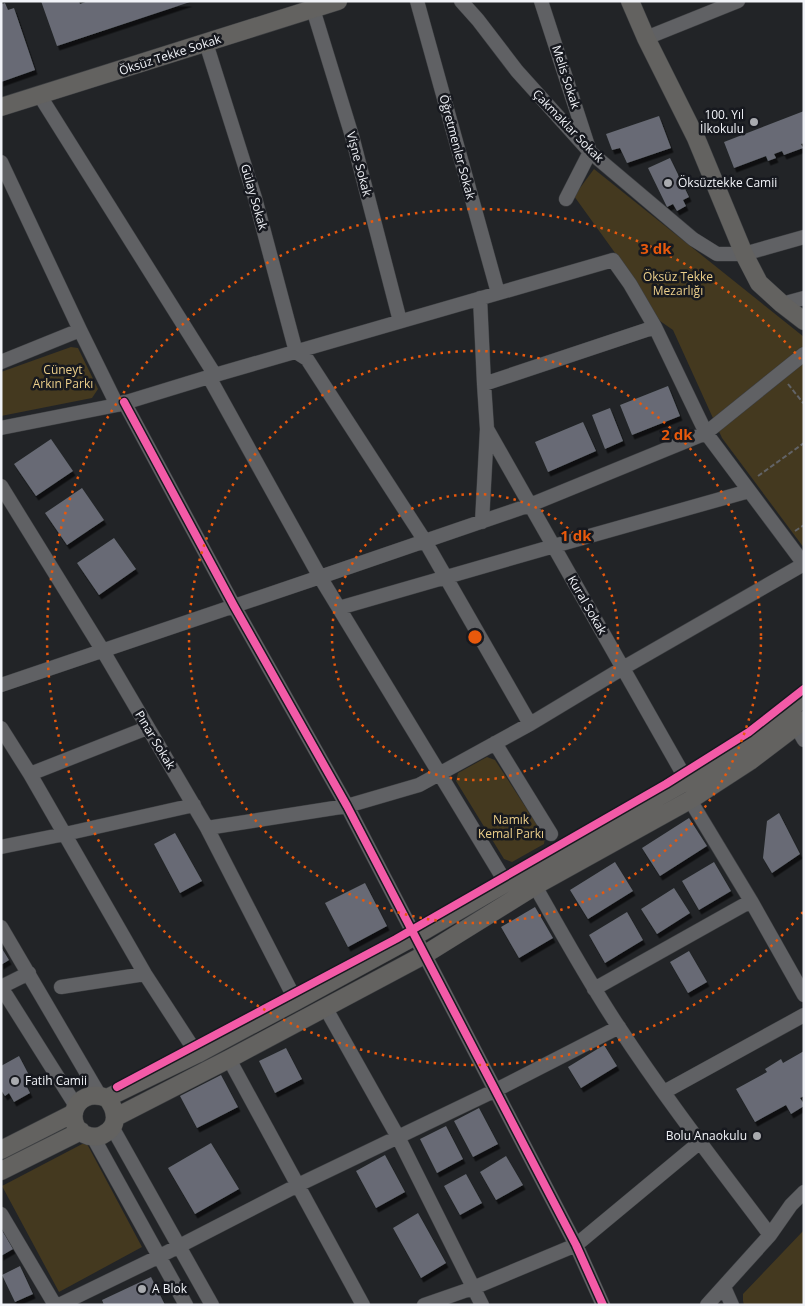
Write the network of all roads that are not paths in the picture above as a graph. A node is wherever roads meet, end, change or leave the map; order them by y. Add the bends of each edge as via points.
1 (338, 1) edge
2 (417, 1) edge
3 (461, 1) edge
4 (542, 1) edge
5 (630, 1) edge
6 (738, 1) edge
7 (313, 9) junction
8 (646, 38) junction
9 (206, 43) junction
10 (40, 96) junction
11 (1, 107) edge
12 (590, 152) junction
13 (1, 162) edge
14 (566, 199) dead end
15 (804, 237) edge
16 (744, 254) junction
17 (498, 293) junction
18 (480, 298) junction
19 (804, 298) edge
20 (782, 304) junction
21 (804, 321) edge
22 (400, 322) junction
23 (655, 327) junction
24 (80, 330) junction
25 (296, 352) junction
26 (804, 354) edge
27 (1, 362) edge
28 (212, 376) junction
29 (484, 384) junction
30 (120, 403) junction
31 (1, 428) edge
32 (487, 429) junction
33 (706, 433) junction
34 (1, 486) edge
35 (749, 491) junction
36 (530, 505) junction
37 (482, 522) junction
38 (425, 541) junction
39 (554, 546) junction
40 (446, 577) junction
41 (320, 578) junction
42 (234, 606) junction
43 (339, 608) junction
44 (102, 651) junction
45 (623, 668) junction
46 (1, 685) edge
47 (804, 698) edge
48 (530, 724) junction
49 (1, 728) edge
50 (148, 728) junction
51 (801, 729) edge
52 (495, 743) junction
53 (30, 774) junction
54 (440, 774) junction
55 (687, 781) junction
56 (690, 800) junction
57 (194, 805) junction
58 (347, 806) junction
59 (207, 828) junction
60 (66, 834) junction
61 (551, 834) dead end
62 (1, 847) edge
63 (506, 883) junction
64 (535, 886) junction
65 (751, 901) junction
66 (1, 927) edge
67 (414, 936) junction
68 (424, 955) junction
69 (29, 973) junction
70 (145, 974) junction
71 (1, 987) edge
72 (61, 987) dead end
73 (594, 989) junction
74 (804, 995) edge
75 (296, 1001) junction
76 (325, 1007) junction
77 (804, 1015) edge
78 (619, 1027) junction
79 (197, 1054) junction
80 (229, 1059) junction
81 (496, 1090) junction
82 (664, 1092) junction
83 (104, 1097) junction
84 (75, 1110) junction
85 (114, 1122) junction
86 (87, 1134) junction
87 (398, 1137) junction
88 (700, 1142) junction
89 (1, 1150) edge
90 (1, 1172) edge
91 (298, 1185) junction
92 (804, 1192) edge
93 (1, 1214) edge
94 (770, 1235) junction
95 (576, 1245) junction
96 (179, 1246) junction
97 (160, 1256) junction
98 (724, 1287) junction
99 (473, 1288) junction
100 (55, 1305) edge
101 (59, 1305) edge
102 (186, 1305) edge
103 (212, 1305) edge
104 (363, 1305) edge
105 (424, 1305) edge
106 (482, 1305) edge
107 (603, 1305) edge
108 (707, 1305) edge
109 (732, 1305) edge

1 - 7 main road, Öksüz Tekke Sokak
2 - 17 street, Öğretmenler Sokak
3 - 12 street, Çakmaklar Sokak via 517,71
4 - 12 street, Melis Sokak
5 - 8 main road
6 - 8 street
7 - 9 main road, Öksüz Tekke Sokak
7 - 22 street, Vişne Sokak via 352,136
8 - 16 main road via 696,138
9 - 10 main road, Öksüz Tekke Sokak
9 - 25 street, Gülay Sokak via 255,198
10 - 11 main road, Öksüz Tekke Sokak
10 - 28 street
12 - 14 street
12 - 16 street, Çakmaklar Sokak via 693,239 717,254
13 - 24 street
15 - 16 street, Çakmaklar Sokak
16 - 20 main road via 759,283
17 - 18 street
17 - 23 street via 613,260
18 - 22 street
18 - 29 street
19 - 20 street
20 - 21 main road
22 - 25 street
23 - 29 street
23 - 33 street
24 - 27 street
24 - 30 street
25 - 28 street
25 - 38 street via 307,359
26 - 33 street
28 - 30 street
28 - 41 street
29 - 32 street
30 - 31 street
30 - 42 street
32 - 36 street, Kural Sokak
32 - 37 street
33 - 35 street
33 - 36 street
34 - 44 street, Pınar Sokak
35 - 39 street
35 - 45 street via 804,564
36 - 37 street
36 - 39 street, Kural Sokak
37 - 38 street
38 - 40 street
38 - 41 street
39 - 40 street
39 - 45 street, Kural Sokak
40 - 43 street
40 - 48 street
41 - 42 street
41 - 43 street
42 - 44 street
42 - 58 street
43 - 54 street
44 - 46 street
44 - 50 street, Pınar Sokak
45 - 48 street
45 - 55 street, Kural Sokak
47 - 55 main road via 738,748
48 - 52 street
49 - 53 street
50 - 53 street
50 - 57 street, Pınar Sokak
51 - 56 main road
52 - 54 street
52 - 61 street
53 - 60 street
54 - 58 street via 419,785
54 - 63 street
55 - 63 main road
56 - 64 main road
56 - 65 street
57 - 59 street, Pınar Sokak
57 - 60 street
58 - 59 street
58 - 67 street
59 - 75 street, Pınar Sokak
60 - 62 street
60 - 70 street
63 - 67 main road
64 - 68 main road
64 - 73 street
65 - 73 street
65 - 74 street
66 - 69 street
67 - 68 street
67 - 75 main road
68 - 76 main road
68 - 81 street
69 - 71 street
69 - 83 street
70 - 72 street
70 - 79 street
71 - 84 street
73 - 78 street
75 - 79 main road
76 - 80 main road
76 - 87 street
77 - 82 street
78 - 81 street
78 - 82 street
79 - 83 main road
80 - 85 main road
80 - 91 street
81 - 87 street
81 - 95 street
82 - 88 street
83 - 84 main road via 87,1096
83 - 85 main road via 115,1110
84 - 86 main road via 75,1124
84 - 89 main road
85 - 86 main road via 105,1134
85 - 96 street
86 - 90 main road
86 - 97 street
87 - 91 street
87 - 99 street
88 - 94 street
88 - 95 street
91 - 96 street
91 - 104 street
92 - 94 street
93 - 100 street
94 - 98 street
95 - 99 street
95 - 107 street
96 - 97 street
96 - 103 street
97 - 101 street
97 - 102 street
98 - 108 street
98 - 109 street
99 - 105 street
99 - 106 street

